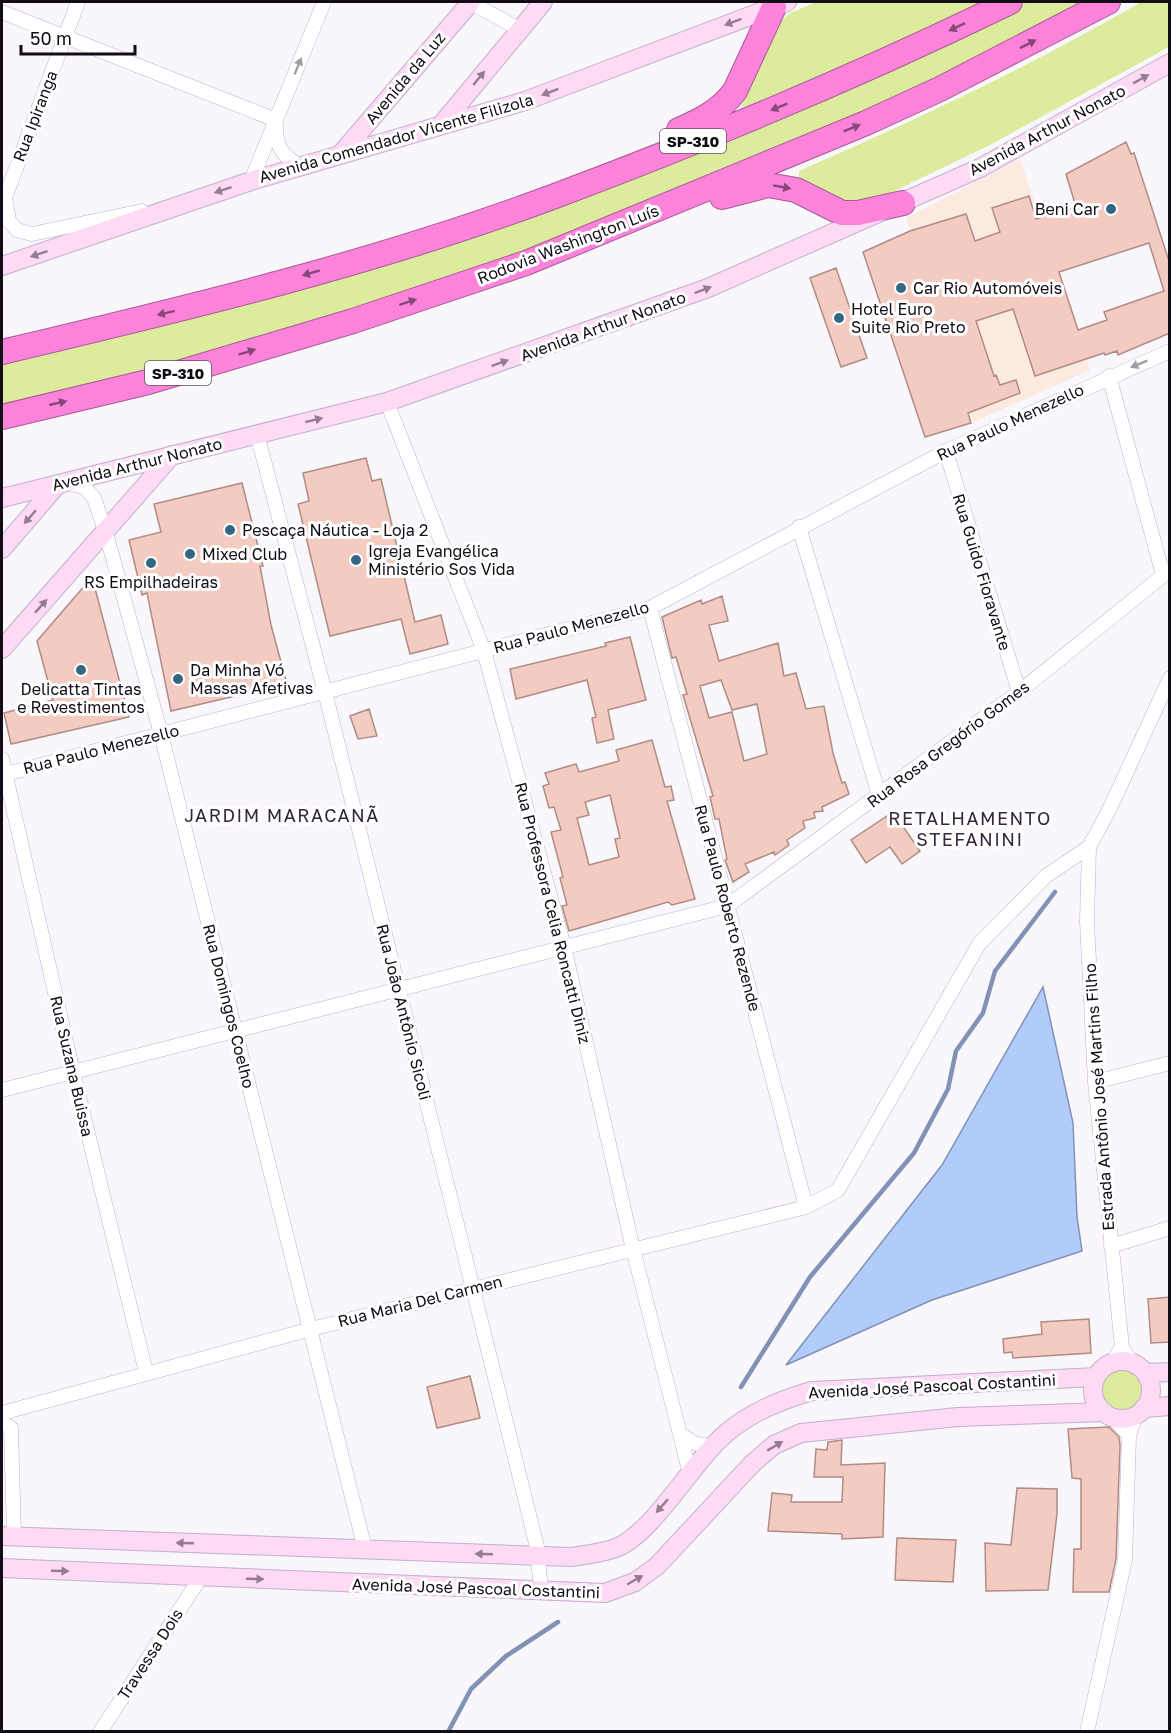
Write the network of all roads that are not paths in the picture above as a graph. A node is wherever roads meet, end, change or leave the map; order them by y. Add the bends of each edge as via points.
1 (78, 2) edge
2 (324, 2) edge
3 (470, 2) edge
4 (543, 2) edge
5 (1010, 2) edge
6 (1108, 2) edge
7 (780, 4) edge
8 (2, 12) edge
9 (519, 29) junction
10 (65, 36) junction
11 (1170, 63) edge
12 (276, 120) junction
13 (442, 124) junction
14 (340, 155) junction
15 (302, 165) junction
16 (251, 181) junction
17 (3, 202) edge
18 (182, 203) junction
19 (903, 203) junction
20 (367, 257) junction
21 (526, 264) junction
22 (2, 266) edge
23 (1170, 351) edge
24 (2, 352) edge
25 (1109, 376) junction
26 (387, 402) junction
27 (2, 417) edge
28 (257, 434) junction
29 (946, 451) junction
30 (172, 456) junction
31 (62, 483) junction
32 (2, 498) edge
33 (799, 527) junction
34 (106, 533) junction
35 (2, 549) edge
36 (1167, 573) edge
37 (650, 608) junction
38 (2, 649) edge
39 (484, 651) junction
40 (1170, 678) edge
41 (325, 692) junction
42 (1019, 692) junction
43 (161, 734) junction
44 (2, 759) edge
45 (3, 774) edge
46 (879, 795) junction
47 (1089, 847) junction
48 (727, 906) junction
49 (564, 947) junction
50 (398, 989) junction
51 (235, 1031) junction
52 (1170, 1063) edge
53 (73, 1072) junction
54 (1095, 1082) junction
55 (2, 1090) edge
56 (806, 1207) junction
57 (1170, 1228) edge
58 (1111, 1246) junction
59 (633, 1249) junction
60 (472, 1287) junction
61 (310, 1329) junction
62 (1122, 1347) junction
63 (1112, 1363) junction
64 (1139, 1368) junction
65 (146, 1372) junction
66 (1170, 1372) edge
67 (1096, 1377) junction
68 (1170, 1406) edge
69 (1140, 1411) junction
70 (2, 1413) edge
71 (1108, 1414) junction
72 (2, 1422) edge
73 (682, 1435) junction
74 (1129, 1435) junction
75 (713, 1447) junction
76 (690, 1474) junction
77 (8, 1536) edge
78 (365, 1549) junction
79 (539, 1556) junction
80 (8, 1569) edge
81 (201, 1577) junction
82 (541, 1591) junction
83 (100, 1731) edge
84 (1087, 1731) edge

1 - 10 street, Rua Ipiranga
12 -> 2 street
3 - 9 street
3 - 14 main road, Avenida da Luz
4 - 9 main road
5 -> 20 highway, SP-310 via 797,100 555,196
21 -> 6 highway, Rodovia Washington Luís / SP-310 via 866,123 951,84
7 -> 13 main road, Avenida Comendador Vicente Filizola via 525,101
7 - 20 highway via 735,91 709,117 629,153
8 - 10 street
13 -> 9 main road
10 - 12 street
10 - 17 street, Rua Ipiranga
19 -> 11 main road, Avenida Arthur Nonato via 980,168
12 - 15 street via 278,149 288,160
12 - 16 street
13 - 14 main road, Avenida Comendador Vicente Filizola
14 - 15 main road, Avenida Comendador Vicente Filizola
15 - 16 main road, Avenida Comendador Vicente Filizola
16 -> 18 main road, Avenida Comendador Vicente Filizola
17 - 18 street, Rua Ipiranga via 9,221 17,230 32,234
18 -> 22 main road, Avenida Comendador Vicente Filizola
21 -> 19 highway via 747,188 784,186 842,213
26 -> 19 main road, Avenida Arthur Nonato via 708,288
20 -> 24 highway, SP-310 via 223,298
27 -> 21 highway, Rodovia Washington Luís / SP-310 via 159,379
23 -> 25 street, Rua Paulo Menezello
25 - 29 street, Rua Paulo Menezello
25 - 36 street
28 -> 26 main road, Avenida Arthur Nonato
26 - 39 street, Rua Professora Celia Roncatti Diniz
28 - 30 main road, Avenida Arthur Nonato
28 - 41 street, Rua João Antônio Sicoli
29 - 33 street, Rua Paulo Menezello
29 - 42 street, Rua Guido Fioravante
30 - 31 main road, Avenida Arthur Nonato
30 - 34 main road
31 - 32 main road, Avenida Arthur Nonato
31 - 34 street, Rua Domingos Coelho via 84,487 94,498
31 -> 35 main road
33 - 37 street, Rua Paulo Menezello
33 - 46 street
38 -> 34 main road
34 - 43 street, Rua Domingos Coelho
36 - 42 street, Rua Rosa Gregório Gomes
37 - 39 street, Rua Paulo Menezello
37 - 48 street, Rua Paulo Roberto Rezende
39 - 41 street, Rua Paulo Menezello
39 - 49 street, Rua Professora Celia Roncatti Diniz
40 - 47 street
41 - 43 street, Rua Paulo Menezello
41 - 50 street, Rua João Antônio Sicoli
42 - 46 street, Rua Rosa Gregório Gomes
43 - 45 street, Rua Paulo Menezello
43 - 51 street, Rua Domingos Coelho
44 - 45 street, Rua Suzana Buissa
45 - 53 street, Rua Suzana Buissa
46 - 48 street, Rua Rosa Gregório Gomes
47 - 54 street, Estrada Antônio José Martins Filho via 1087,921
47 - 56 street, Rua Maria Del Carmen via 1046,876 979,944 838,1190
48 - 49 street
48 - 56 street, Rua Paulo Roberto Rezende
49 - 50 street
49 - 59 street, Rua Professora Celia Roncatti Diniz
50 - 51 street
50 - 60 street, Rua João Antônio Sicoli
51 - 53 street
51 - 61 street, Rua Domingos Coelho
52 - 54 street
53 - 55 street
53 - 65 street, Rua Suzana Buissa
54 - 58 street, Estrada Antônio José Martins Filho
56 - 59 street, Rua Maria Del Carmen
57 - 58 street
58 - 62 street, Estrada Antônio José Martins Filho
59 - 60 street, Rua Maria Del Carmen
59 - 73 street, Rua Professora Celia Roncatti Diniz
60 - 61 street, Rua Maria Del Carmen
60 - 79 street, Rua João Antônio Sicoli
61 - 65 street, Rua Maria Del Carmen
61 - 78 street, Rua Domingos Coelho
62 - 63 street
62 - 64 street, Estrada Antônio José Martins Filho
63 - 64 main road
63 - 67 main road
64 - 66 main road
64 - 69 main road via 1151,1391
65 - 70 street, Rua Maria Del Carmen
67 - 71 main road via 1094,1396
67 - 75 main road, Avenida José Pascoal Costantini via 812,1391 780,1401 752,1416 723,1435
68 - 69 main road
69 - 71 main road via 1119,1418
69 - 74 street
71 - 74 street
82 -> 71 main road, Avenida José Pascoal Costantini via 605,1593 635,1582 677,1546 752,1464 774,1445 801,1433 958,1417
72 - 77 street via 12,1428
73 - 75 street via 693,1443
73 - 76 street, Rua Professora Celia Roncatti Diniz
74 - 84 street via 1125,1560
75 - 76 main road, Avenida José Pascoal Costantini
76 -> 79 main road, Avenida José Pascoal Costantini via 645,1526 618,1547 583,1556
78 -> 77 main road, Avenida José Pascoal Costantini
77 - 80 main road
79 -> 78 main road, Avenida José Pascoal Costantini
79 - 82 street, Rua João Antônio Sicoli
80 -> 81 main road, Avenida José Pascoal Costantini
81 -> 82 main road, Avenida José Pascoal Costantini
81 - 83 street, Travessa Dois

